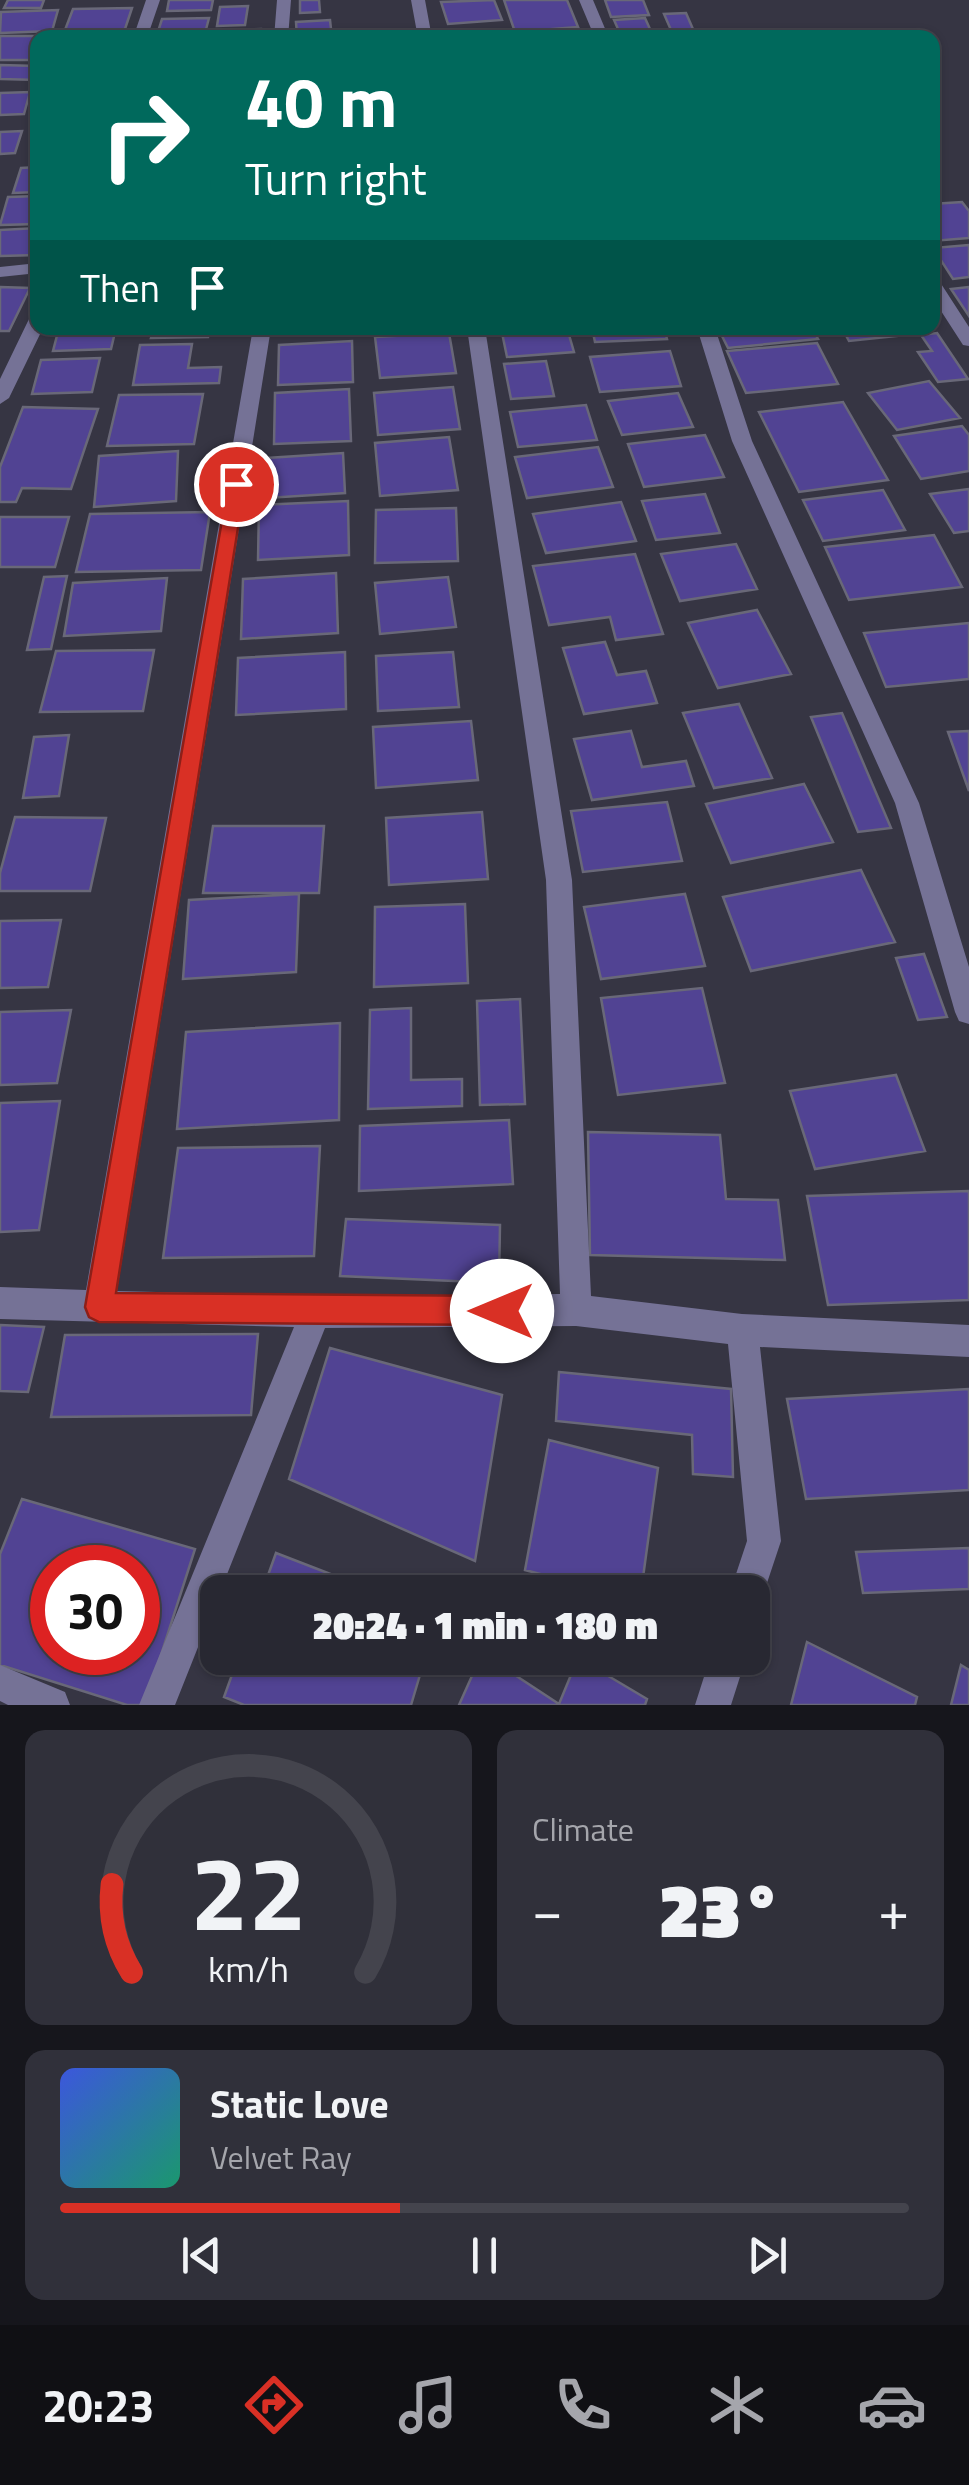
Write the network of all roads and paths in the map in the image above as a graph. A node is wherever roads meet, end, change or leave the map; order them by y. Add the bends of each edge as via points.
1 (154, 0) edge
2 (284, 0) edge
3 (418, 0) edge
4 (586, 0) edge
5 (143, 30) edge
6 (282, 30) edge
7 (424, 30) edge
8 (599, 30) edge
9 (30, 269) edge
10 (0, 272) edge
11 (940, 296) edge
12 (30, 335) edge
13 (261, 335) edge
14 (477, 335) edge
15 (708, 335) edge
16 (969, 341) edge
17 (0, 398) edge
18 (969, 1012) edge
19 (0, 1304) edge
20 (99, 1307) junction
21 (576, 1310) junction
22 (316, 1312) junction
23 (742, 1330) junction
24 (969, 1341) edge
25 (753, 1575) edge
26 (723, 1675) edge
27 (0, 1683) edge
28 (52, 1705) edge
29 (157, 1705) edge
30 (714, 1705) edge

1 - 5 street
2 - 6 street
3 - 7 street
4 - 8 street
9 - 10 street
11 - 16 street
12 - 17 street
13 - 20 street
14 - 21 street via 559,880
15 - 18 street via 742,441 907,803
19 - 20 street
20 - 22 street
21 - 22 street
21 - 23 street
22 - 29 street
23 - 24 street
23 - 25 street via 764,1541
26 - 30 street
27 - 28 street

